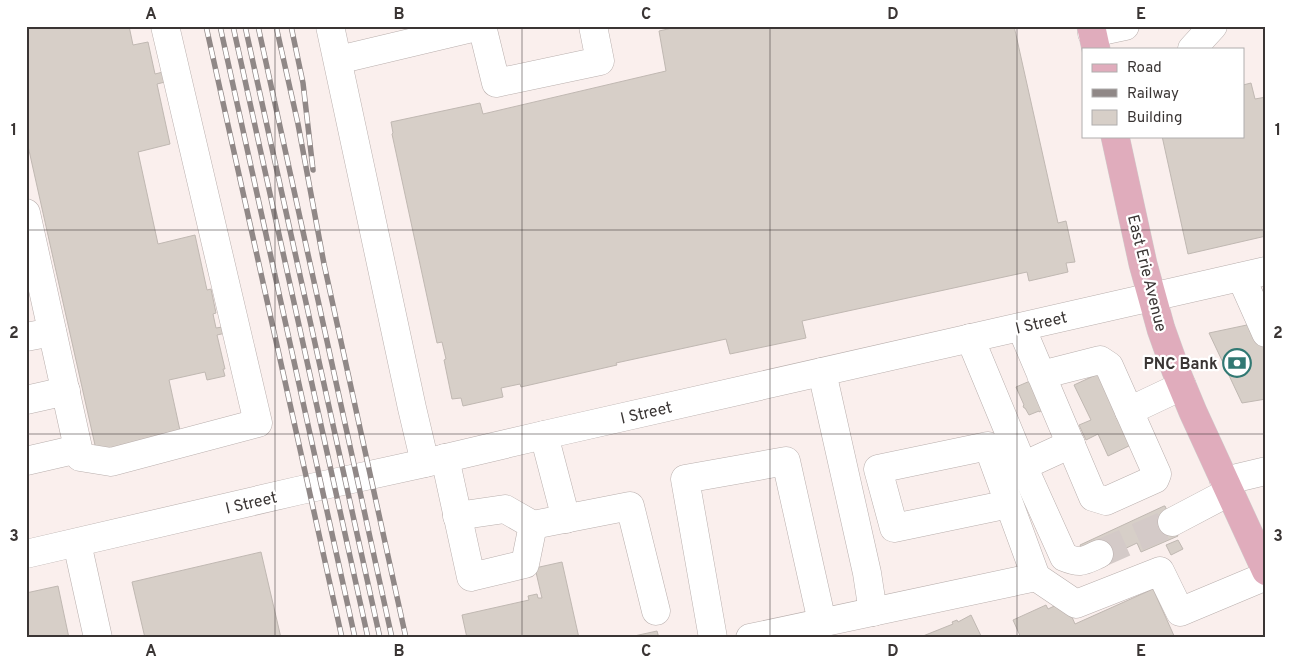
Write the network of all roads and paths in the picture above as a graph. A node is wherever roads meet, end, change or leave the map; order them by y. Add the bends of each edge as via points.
1 (165, 26) edge
2 (330, 26) edge
3 (482, 26) edge
4 (593, 26) edge
5 (1125, 26) edge
6 (1213, 26) edge
7 (1093, 36) edge
8 (1193, 48) edge
9 (338, 60) junction
10 (1115, 138) edge
11 (26, 213) edge
12 (1253, 274) edge
13 (33, 277) edge
14 (1152, 297) junction
15 (1020, 327) junction
16 (1266, 333) edge
17 (39, 335) edge
18 (970, 338) junction
19 (822, 372) junction
20 (1041, 375) junction
21 (1182, 386) junction
22 (66, 392) junction
23 (26, 400) edge
24 (1129, 411) junction
25 (544, 435) junction
26 (1071, 444) junction
27 (78, 449) junction
28 (26, 461) edge
29 (435, 461) junction
30 (1023, 466) junction
31 (1266, 471) edge
32 (1227, 486) junction
33 (1009, 504) junction
34 (457, 516) junction
35 (566, 518) junction
36 (1172, 522) tunnel mouth
37 (533, 525) junction
38 (78, 542) junction
39 (26, 554) edge
40 (1099, 554) tunnel mouth
41 (1266, 571) edge
42 (1266, 576) edge
43 (1036, 577) junction
44 (656, 611) dead end
45 (873, 612) junction
46 (822, 622) junction
47 (98, 638) edge
48 (713, 638) edge
49 (750, 638) edge

1 - 27 street via 258,423 111,462 80,458
2 - 9 street
3 - 4 street via 496,83 600,61
3 - 9 street
5 - 7 street
6 - 8 street
9 - 29 street via 408,389
10 - 14 main road, East Erie Avenue
11 - 13 street
12 - 14 street, I Street
12 - 16 street
13 - 17 street
14 - 15 street, I Street
14 - 21 main road, East Erie Avenue
15 - 18 street, I Street
15 - 20 street
17 - 22 street
18 - 19 street, I Street
18 - 30 street
19 - 25 street, I Street
19 - 45 street
20 - 24 street via 1100,360 1109,366
20 - 26 street
21 - 24 street
21 - 32 main road, East Erie Avenue
22 - 23 street
22 - 27 street
24 - 26 street via 1157,474 1155,479 1106,501 1093,497
25 - 29 street, I Street
25 - 35 street
26 - 30 street
27 - 28 street
29 - 34 street
29 - 38 street, I Street
30 - 40 street via 1064,557 1076,562
31 - 32 street
32 - 36 street
32 - 41 main road, East Erie Avenue
33 - 33 street via 988,446 878,469 894,528
33 - 43 street
34 - 37 street via 505,509
34 - 37 street via 470,577 525,564
35 - 37 street
35 - 44 street via 630,506
38 - 39 street, I Street
38 - 47 street
42 - 43 street via 1180,612 1160,571 1076,604
43 - 45 street
45 - 46 street
46 - 48 street via 786,461 685,479
46 - 49 street

